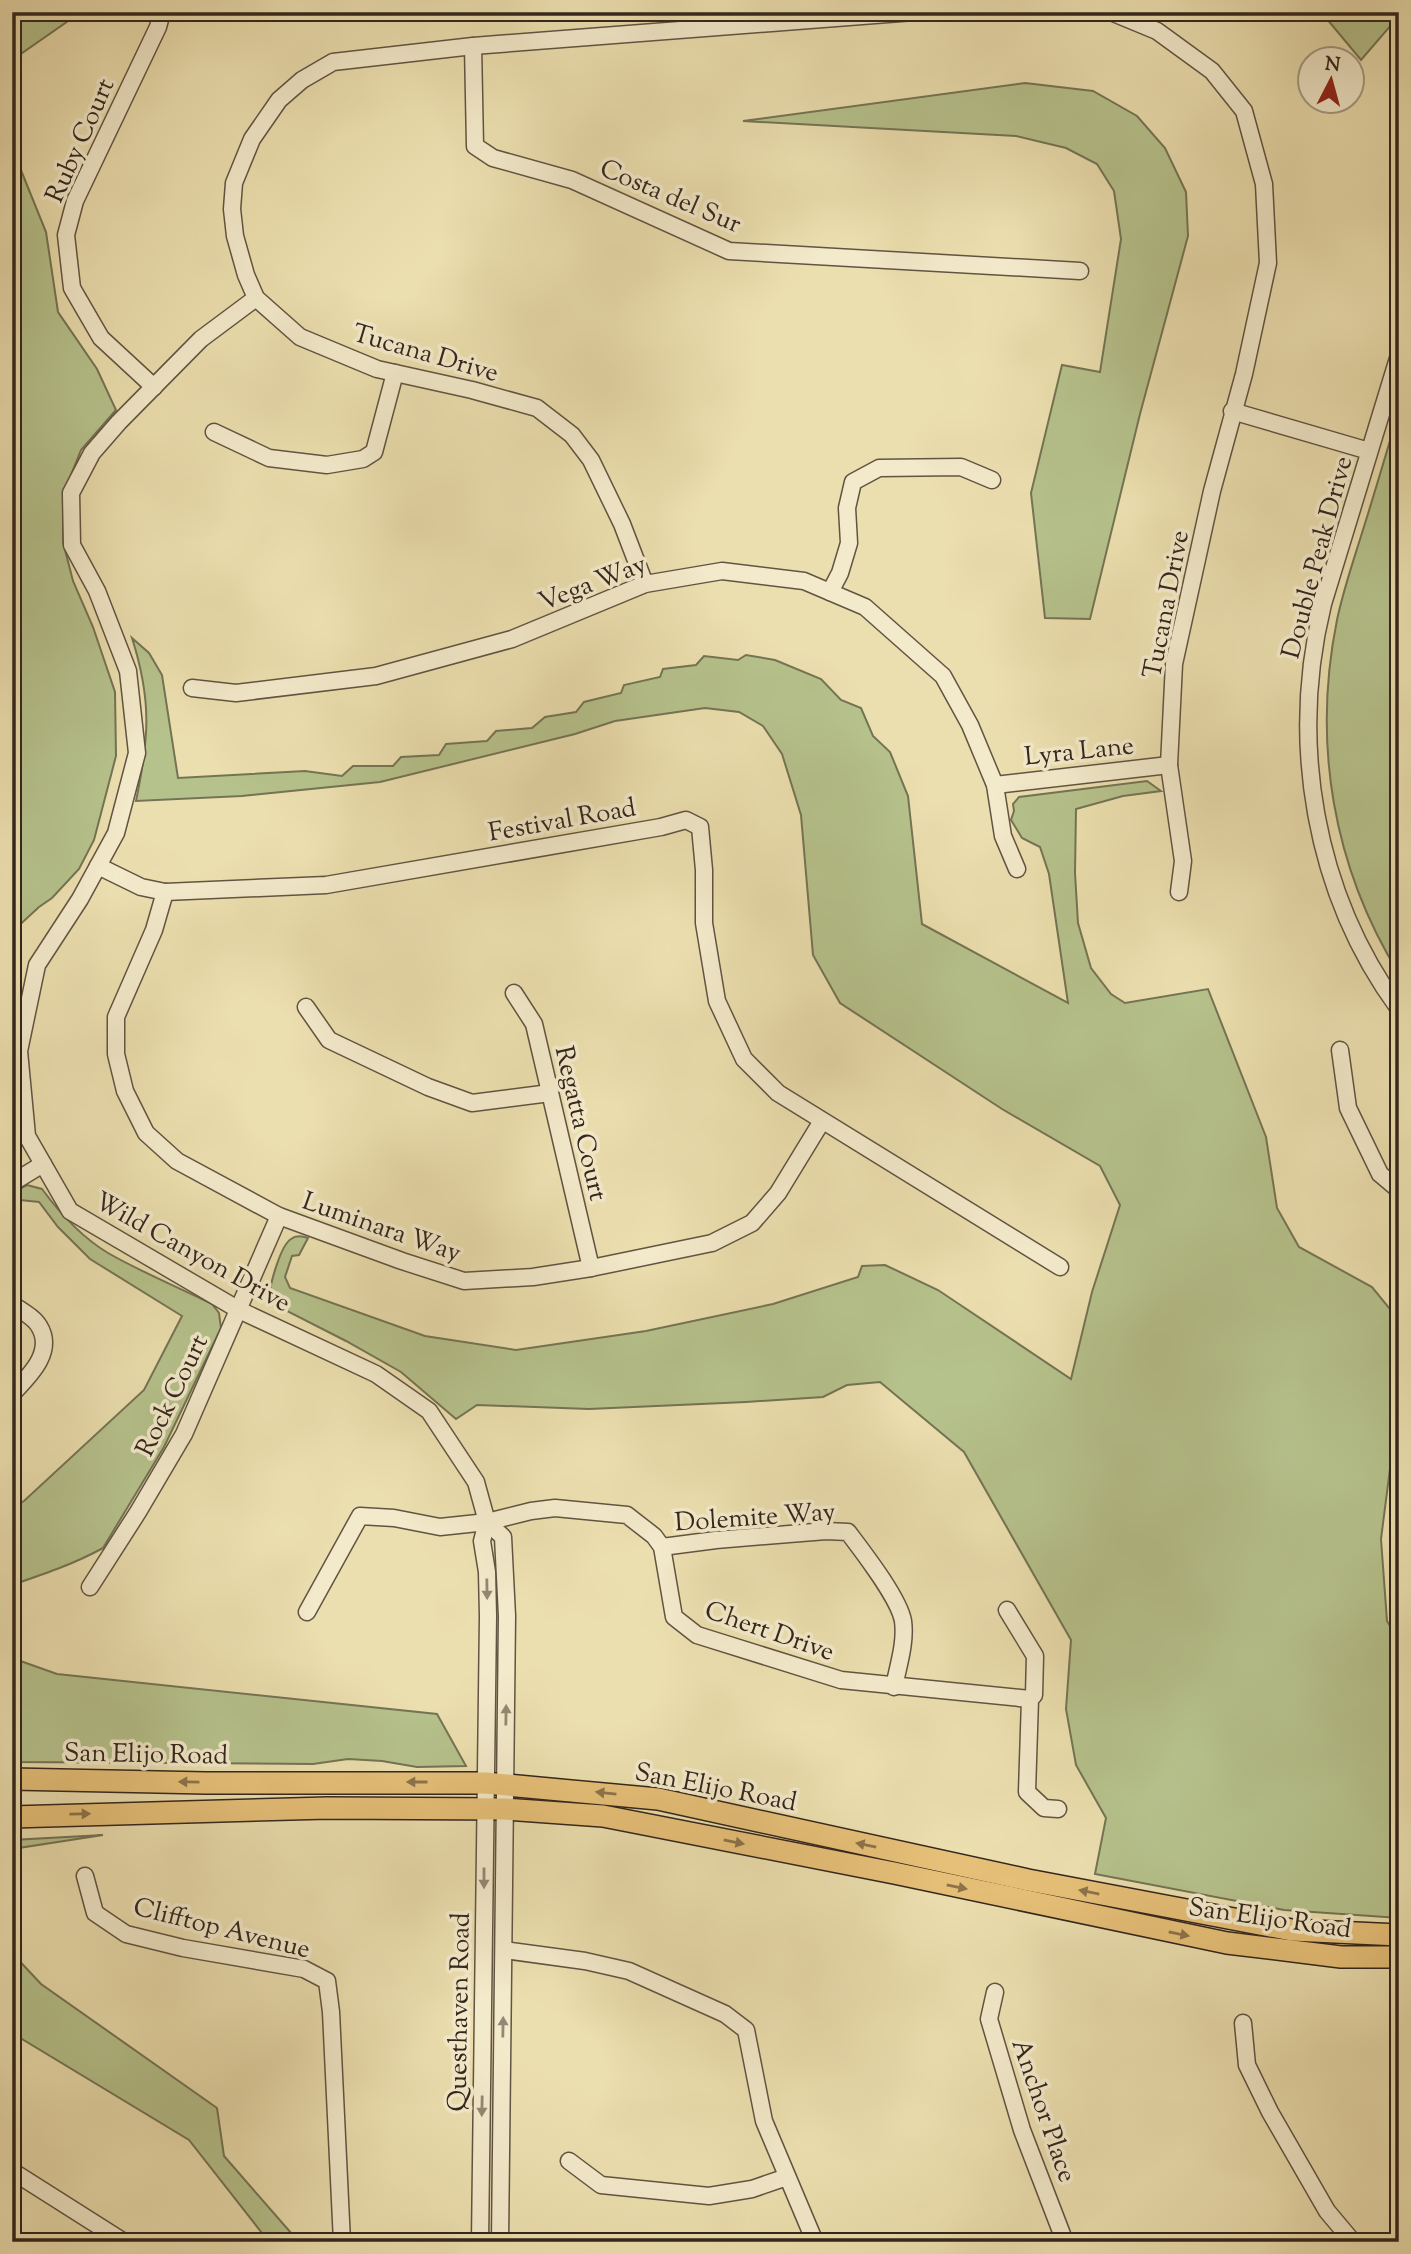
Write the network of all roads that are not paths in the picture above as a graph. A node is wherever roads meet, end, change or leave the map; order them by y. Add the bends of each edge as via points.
1 (162, 12) edge
2 (914, 12) edge
3 (1111, 12) edge
4 (473, 47) junction
5 (1080, 271) dead end
6 (256, 298) junction
7 (1399, 355) edge
8 (395, 373) junction
9 (154, 387) junction
10 (1232, 411) junction
11 (214, 432) dead end
12 (1369, 451) junction
13 (992, 480) dead end
14 (645, 584) junction
15 (830, 592) junction
16 (192, 688) dead end
17 (1169, 765) junction
18 (995, 785) junction
19 (98, 866) junction
20 (1017, 869) dead end
21 (165, 892) junction
22 (1179, 892) dead end
23 (514, 993) dead end
24 (306, 1007) dead end
25 (1399, 1009) edge
26 (1340, 1050) dead end
27 (550, 1093) junction
28 (822, 1121) junction
29 (43, 1164) junction
30 (12, 1183) edge
31 (1399, 1190) edge
32 (279, 1216) junction
33 (1060, 1266) dead end
34 (591, 1268) junction
35 (12, 1304) edge
36 (239, 1310) junction
37 (12, 1394) edge
38 (487, 1522) junction
39 (662, 1547) junction
40 (90, 1587) dead end
41 (1007, 1610) dead end
42 (307, 1612) dead end
43 (894, 1687) junction
44 (1030, 1699) junction
45 (12, 1779) edge
46 (495, 1783) junction
47 (1058, 1809) dead end
48 (495, 1810) junction
49 (12, 1817) edge
50 (85, 1876) dead end
51 (1399, 1935) edge
52 (504, 1951) junction
53 (1399, 1957) edge
54 (995, 1992) dead end
55 (1243, 2023) dead end
56 (569, 2161) dead end
57 (12, 2171) edge
58 (787, 2177) junction
59 (124, 2242) edge
60 (342, 2242) edge
61 (480, 2242) edge
62 (500, 2242) edge
63 (815, 2242) edge
64 (1065, 2242) edge
65 (1353, 2242) edge

1 - 9 street, Ruby Court via 75,201 66,235 72,288 101,338
2 - 4 street, Tucana Drive
3 - 10 street, Tucana Drive via 1157,31 1212,71 1244,111 1264,184 1268,263
4 - 5 street, Costa del Sur via 475,146 493,158 572,180 729,251
4 - 6 street, Tucana Drive via 333,62 279,100 252,139 234,183 235,236
6 - 8 street, Tucana Drive via 300,337
6 - 9 street, Wild Canyon Drive via 201,340
7 - 12 street, Double Peak Drive
8 - 11 street via 374,453 363,459 327,465 269,458
8 - 14 street, Tucana Drive via 537,408 572,435 622,524
9 - 19 street, Wild Canyon Drive via 92,453 71,493 72,545 97,590 128,671 137,753 116,834
10 - 12 street
10 - 17 street, Tucana Drive via 1174,664
12 - 25 street, Double Peak Drive via 1314,646 1308,748 1315,809 1330,870 1356,935
13 - 15 street via 961,467 878,468 853,482 847,508 849,543
14 - 15 street, Vega Way via 722,571 804,581
14 - 16 street, Vega Way via 512,639 376,676 236,693
15 - 18 street, Vega Way via 864,607 943,676
17 - 18 street, Lyra Lane
17 - 22 street, Tucana Drive via 1183,861
18 - 20 street, Vega Way via 1003,836
19 - 21 street, Festival Road via 141,887
19 - 29 street, Wild Canyon Drive via 37,965 19,1051 27,1136
21 - 28 street, Festival Road via 326,885 686,820 700,827 704,923 717,1001 744,1059 778,1093
21 - 32 street, Luminara Way via 154,930 116,1017 116,1054 125,1091 146,1133 177,1161
23 - 27 street, Regatta Court via 534,1024
24 - 27 street via 329,1040 472,1103
26 - 31 street via 1348,1108 1380,1174
27 - 34 street, Regatta Court
28 - 33 street
28 - 34 street, Luminara Way via 778,1193 752,1223 712,1243
29 - 30 street
29 - 36 street, Wild Canyon Drive via 70,1211
32 - 34 street, Luminara Way via 464,1281
32 - 36 street, Rock Court
35 - 37 street via 39,1324 45,1344 36,1368
36 - 38 street, Wild Canyon Drive via 376,1374 429,1410 476,1482
36 - 40 street, Rock Court via 184,1434
38 - 39 street via 555,1508 627,1515
38 - 42 street via 440,1527 360,1516
38 - 46 street, Wild Canyon Drive via 503,1537 506,1569
39 - 43 street, Chert Drive via 674,1617 697,1634 841,1680
39 - 43 street, Dolemite Way via 848,1532 888,1589 903,1620
41 - 44 street via 1035,1656 1034,1695
43 - 44 street, Chert Drive
44 - 47 street via 1027,1792 1044,1808
46 -> 45 main road, San Elijo Road
46 - 48 street, Questhaven Road
51 -> 46 main road, San Elijo Road via 1292,1930 1028,1880 658,1799
49 -> 48 main road, San Elijo Road via 327,1808
48 - 52 street, Questhaven Road
48 -> 53 main road, San Elijo Road via 603,1816 1227,1943 1341,1957
48 -> 61 street, Questhaven Road
50 - 60 street, Clifftop Avenue via 95,1913 126,1934 304,1969 327,1980
52 - 58 street via 629,1971 725,2014 746,2030 764,2121
62 -> 52 street, Questhaven Road
54 - 64 street, Anchor Place via 989,2019 1022,2130
55 - 65 street via 1247,2065 1270,2112 1327,2211
56 - 58 street via 601,2185 709,2196
57 - 59 street
58 - 63 street

